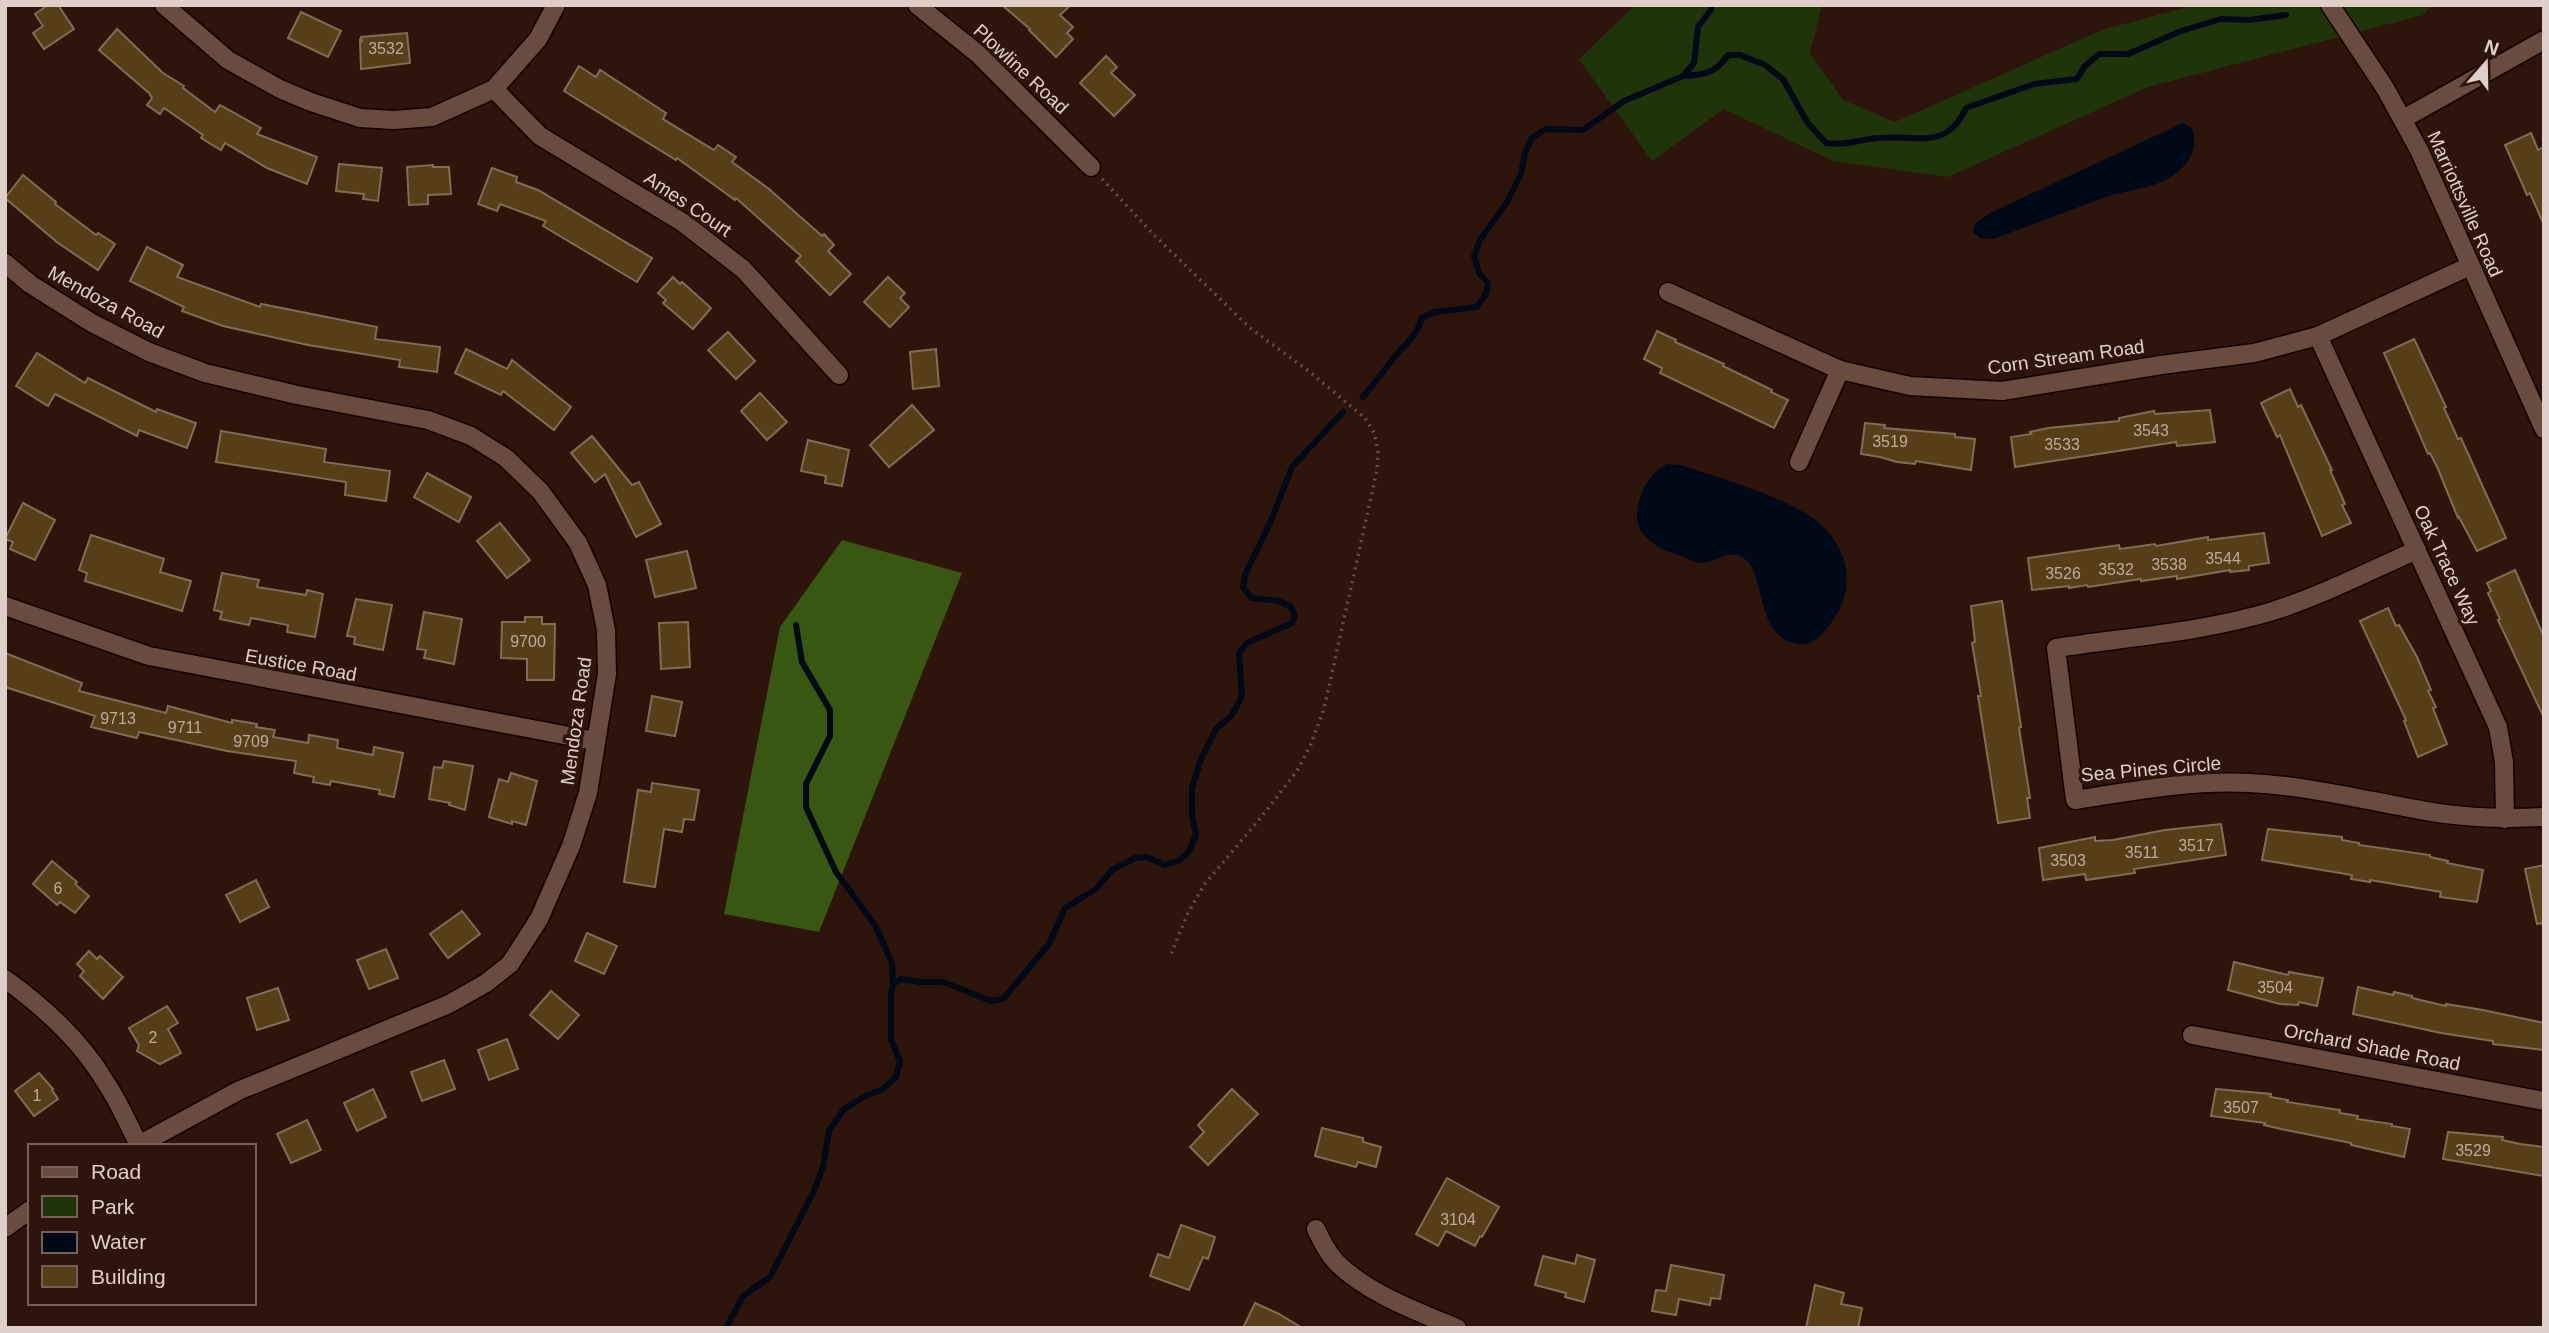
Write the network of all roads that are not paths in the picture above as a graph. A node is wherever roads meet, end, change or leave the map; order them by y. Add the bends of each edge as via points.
1 (164, 5) edge
2 (556, 5) edge
3 (917, 5) edge
4 (2330, 5) edge
5 (2544, 40) edge
6 (494, 89) junction
7 (2403, 119) junction
8 (1091, 167) road end
9 (5, 263) edge
10 (2470, 266) junction
11 (1668, 292) dead end
12 (2318, 336) junction
13 (1840, 370) junction
14 (839, 375) dead end
15 (2544, 429) edge
16 (1799, 462) dead end
17 (2417, 550) junction
18 (5, 606) edge
19 (595, 741) junction
20 (2544, 817) edge
21 (2505, 819) junction
22 (5, 979) edge
23 (2192, 1035) dead end
24 (2544, 1101) edge
25 (138, 1144) edge
26 (140, 1144) edge
27 (28, 1211) edge
28 (5, 1228) edge
29 (1316, 1229) dead end
30 (1457, 1328) edge

1 - 6 street via 228,60 300,98 360,118 432,117
2 - 6 street via 538,39
3 - 8 street, Plowline Road via 978,54
4 - 7 street, Marriottsville Road
5 - 7 street
6 - 14 street, Ames Court via 540,135 682,222 743,269
7 - 10 street, Marriottsville Road
9 - 19 street, Mendoza Road via 92,323 160,356 243,383 428,420 471,436 506,458 541,492 571,533 597,585 606,630 607,674
10 - 12 street, Corn Stream Road
10 - 15 street, Marriottsville Road
11 - 13 street, Corn Stream Road
12 - 13 street, Corn Stream Road via 2254,353 2002,391 1910,386
12 - 17 street, Oak Trace Way
13 - 16 street
17 - 21 street, Oak Trace Way via 2498,727
17 - 21 street, Sea Pines Circle via 2271,612 2056,648 2075,800 2177,784 2248,783
18 - 19 street, Eustice Road via 149,656
19 - 26 street, Mendoza Road via 588,793 571,846 539,919 510,964 449,1004 238,1091
20 - 21 street, Sea Pines Circle
22 - 25 street via 69,1035 106,1081
23 - 24 street, Orchard Shade Road
27 - 28 street
29 - 30 street via 1337,1262 1366,1284

